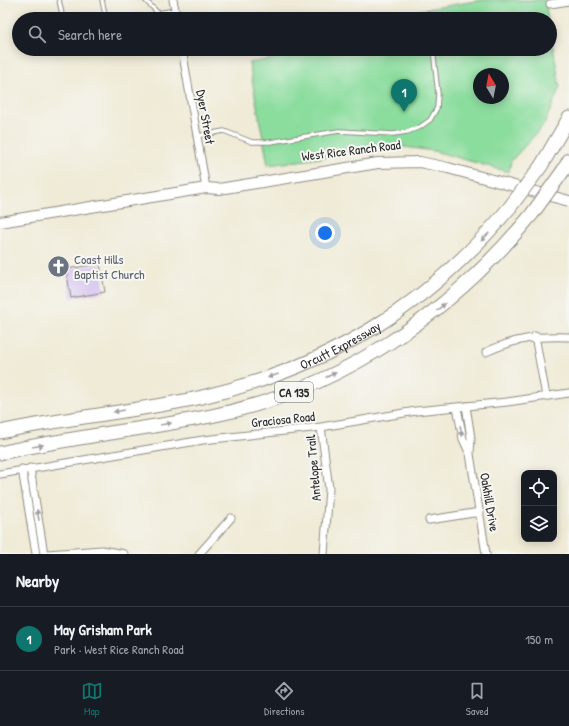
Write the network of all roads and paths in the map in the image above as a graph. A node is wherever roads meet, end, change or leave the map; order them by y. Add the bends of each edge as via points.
1 (60, 0) edge
2 (102, 0) edge
3 (145, 0) edge
4 (174, 0) edge
5 (569, 0) edge
6 (550, 4) dead end
7 (175, 10) joint
8 (62, 12) edge
9 (105, 12) edge
10 (157, 12) edge
11 (164, 12) edge
12 (183, 56) edge
13 (434, 56) edge
14 (569, 118) edge
15 (197, 136) junction
16 (566, 166) edge
17 (206, 188) junction
18 (569, 194) edge
19 (569, 201) edge
20 (0, 222) edge
21 (535, 336) junction
22 (569, 337) edge
23 (486, 352) dead end
24 (569, 393) edge
25 (546, 396) junction
26 (466, 406) junction
27 (457, 407) junction
28 (321, 427) junction
29 (0, 432) edge
30 (0, 453) edge
31 (470, 454) junction
32 (30, 468) junction
33 (22, 470) junction
34 (0, 474) edge
35 (480, 512) junction
36 (232, 518) dead end
37 (429, 520) dead end
38 (36, 554) edge
39 (44, 554) edge
40 (47, 554) edge
41 (124, 554) edge
42 (199, 554) edge
43 (324, 554) edge
44 (486, 554) edge

1 - 8 lane
2 - 9 lane
3 - 10 lane
4 - 7 street
5 - 6 street
7 - 11 lane
12 - 15 street, Dyer Street
13 - 15 lane via 437,108 430,120 407,132 393,134 339,131 258,142 224,131
14 -> 29 highway, Orcutt Expressway / CA 135, bridge via 541,166 510,207 472,250 416,300 377,327 340,348 252,384 201,397
15 - 17 street, Dyer Street
30 -> 16 highway, Orcutt Expressway / CA 135, bridge via 213,416 299,390 348,367 386,346 429,317 484,268 532,214
17 - 18 main road, West Rice Ranch Road via 218,183 310,168 404,156 448,162
17 - 19 main road, West Rice Ranch Road via 219,189 404,161 448,168
17 - 20 main road, West Rice Ranch Road
21 - 22 street
21 - 23 street
21 - 25 street
24 - 25 street, Graciosa Road
25 - 26 street, Graciosa Road
26 - 27 street, Graciosa Road
26 - 31 street, Oakhill Drive via 471,438
27 - 28 street, Graciosa Road via 416,411
27 -> 31 street, Oakhill Drive via 463,439
28 - 32 street, Graciosa Road via 203,440
28 - 43 street, Antelope Trail via 329,488
31 - 35 street, Oakhill Drive
32 - 33 street, Graciosa Road
39 -> 32 street
33 - 34 street, Graciosa Road
33 - 38 street
35 - 37 street
35 - 44 street, Oakhill Drive
36 - 42 street
40 - 41 street via 102,550

